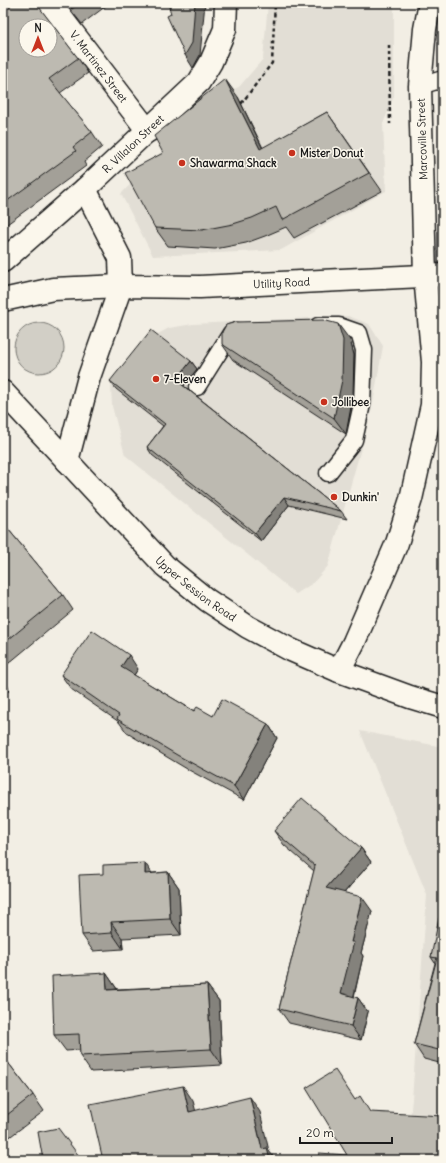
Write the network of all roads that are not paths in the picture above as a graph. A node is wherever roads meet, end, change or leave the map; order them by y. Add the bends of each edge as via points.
1 (50, 3) edge
2 (226, 3) edge
3 (430, 3) edge
4 (443, 79) edge
5 (420, 86) junction
6 (148, 131) junction
7 (85, 189) junction
8 (3, 261) edge
9 (434, 275) edge
10 (121, 286) junction
11 (3, 300) edge
12 (304, 326) edge
13 (255, 327) edge
14 (197, 387) dead end
15 (3, 392) edge
16 (67, 461) junction
17 (328, 473) dead end
18 (339, 671) junction
19 (443, 707) edge

1 - 6 street, V. Martinez Street
2 - 6 street, R. Villalon Street via 225,29 199,82
3 - 5 street, Marcoville Street
4 - 5 lane
5 - 9 street, Marcoville Street
6 - 7 street, R. Villalon Street
7 - 8 street, R. Villalon Street
7 - 10 street via 120,258
9 - 10 street, Utility Road via 200,287
9 - 18 street, Marcoville Street via 432,405 411,499 397,544
10 - 11 street, Utility Road via 53,289
10 - 16 street via 89,377
12 - 17 lane via 339,326 358,333 364,350 362,404 354,440
13 - 14 lane via 231,333
15 - 16 street, Upper Session Road
16 - 18 street, Upper Session Road via 165,566 207,600 248,627
18 - 19 street, Upper Session Road

